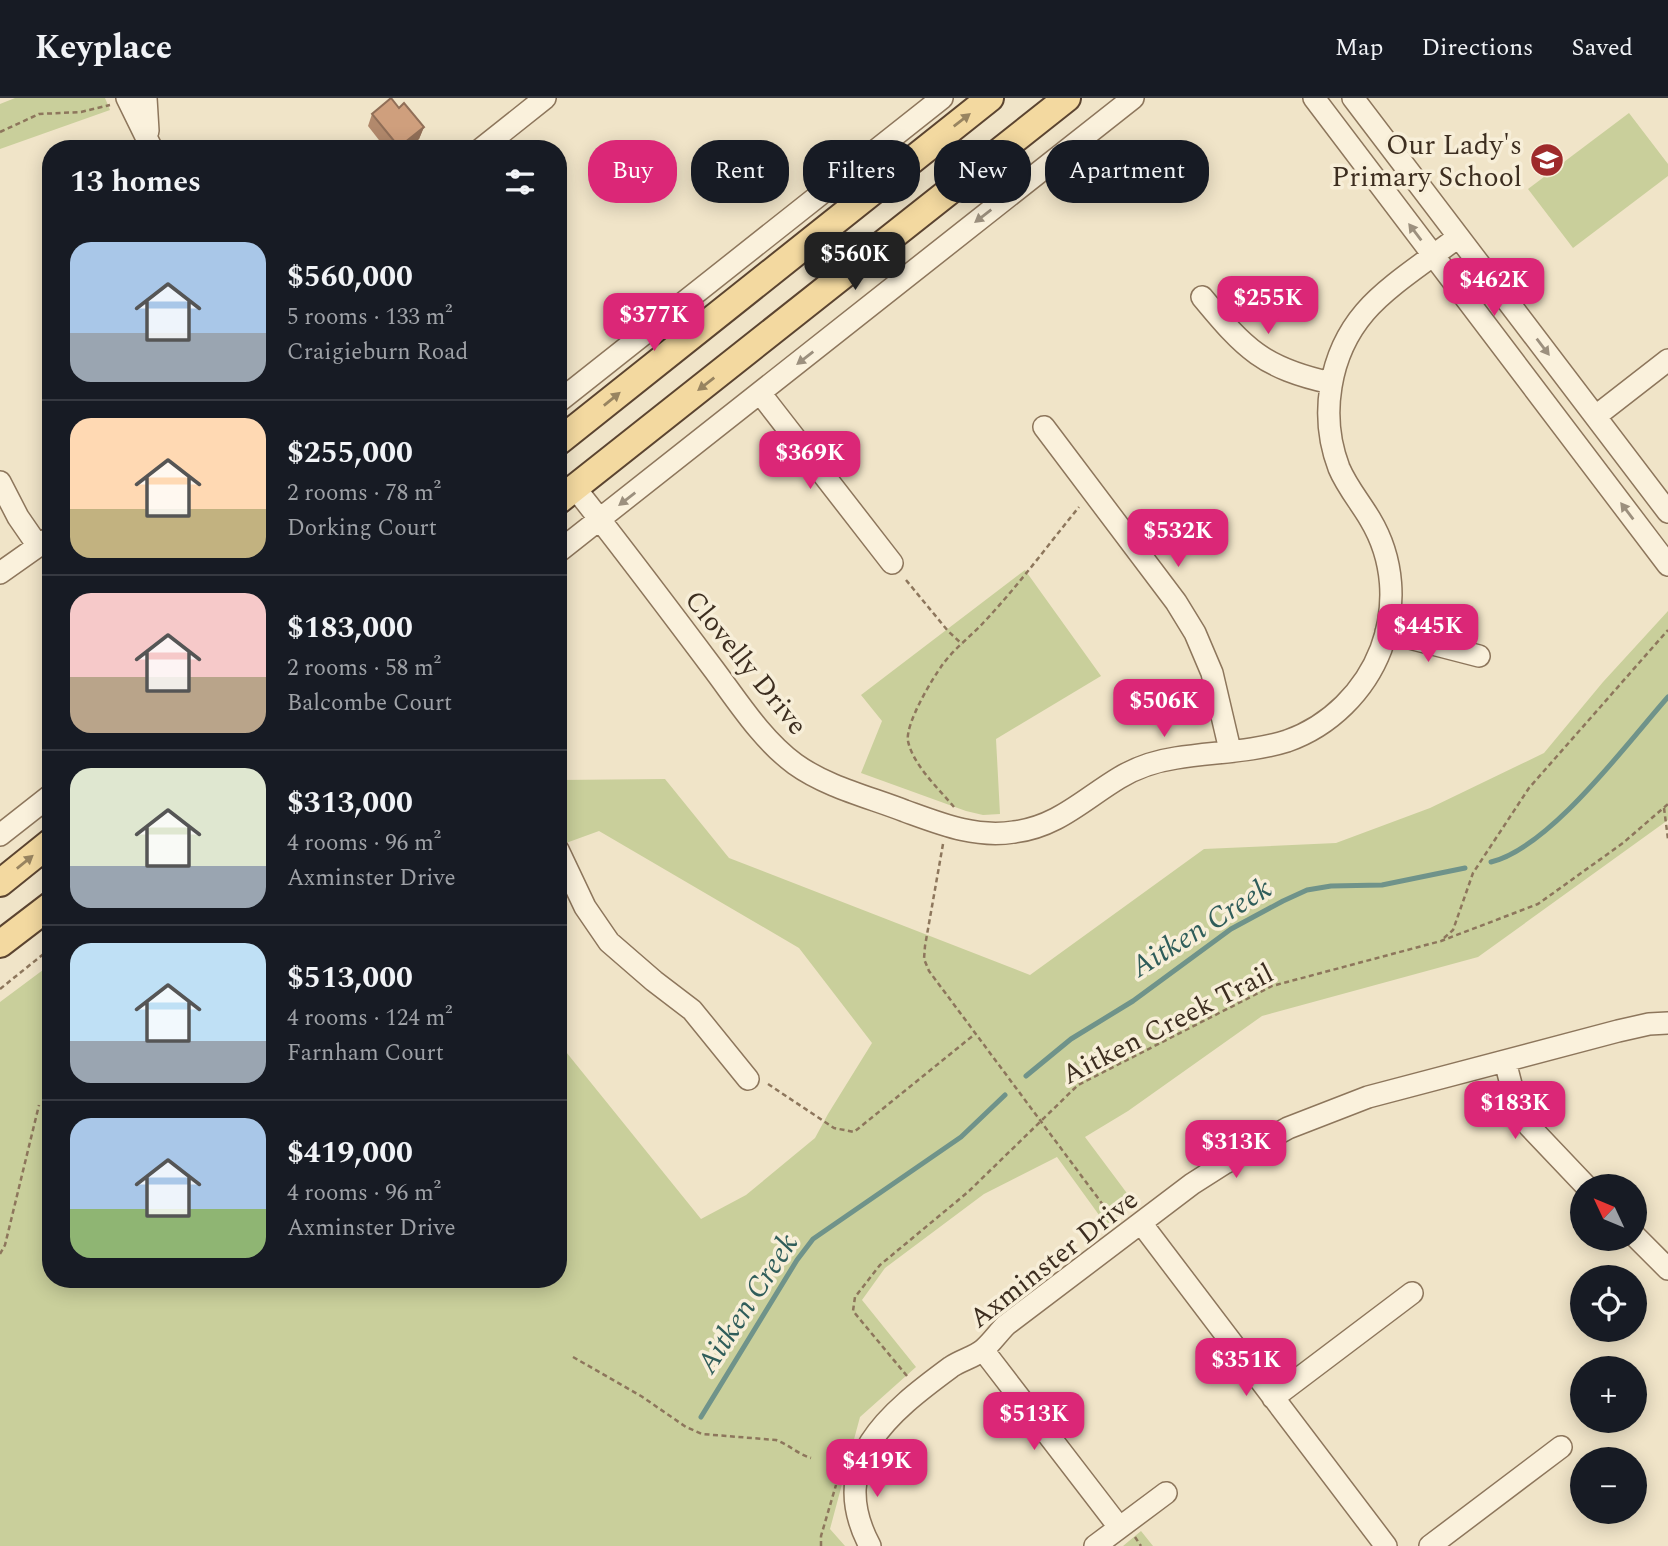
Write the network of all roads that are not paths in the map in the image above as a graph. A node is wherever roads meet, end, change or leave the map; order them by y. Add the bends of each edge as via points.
1 (146, 98) edge
2 (545, 98) edge
3 (942, 98) edge
4 (990, 98) edge
5 (1067, 98) edge
6 (1133, 98) edge
7 (1314, 98) edge
8 (1353, 98) edge
9 (118, 102) edge
10 (146, 140) edge
11 (150, 140) edge
12 (492, 140) edge
13 (1458, 237) junction
14 (1433, 256) junction
15 (724, 271) junction
16 (773, 271) junction
17 (1202, 297) dead end
18 (1668, 360) edge
19 (1331, 383) junction
20 (761, 393) junction
21 (567, 395) edge
22 (1595, 416) junction
23 (1044, 427) dead end
24 (567, 435) edge
25 (0, 482) edge
26 (567, 495) edge
27 (1668, 512) edge
28 (600, 519) junction
29 (42, 539) edge
30 (42, 544) edge
31 (567, 545) edge
32 (892, 563) dead end
33 (1668, 565) edge
34 (0, 573) edge
35 (1386, 632) junction
36 (1479, 656) dead end
37 (1230, 750) junction
38 (42, 802) edge
39 (0, 835) edge
40 (42, 849) edge
41 (567, 869) edge
42 (0, 883) edge
43 (42, 912) edge
44 (0, 944) edge
45 (1668, 1023) edge
46 (1505, 1061) junction
47 (758, 1081) road end
48 (1575, 1174) edge
49 (1133, 1229) junction
50 (1647, 1248) edge
51 (1668, 1269) edge
52 (1412, 1293) dead end
53 (983, 1350) junction
54 (1273, 1398) junction
55 (1561, 1447) dead end
56 (1166, 1493) dead end
57 (1119, 1527) junction
58 (1096, 1545) edge
59 (870, 1546) edge
60 (1386, 1546) edge
61 (1430, 1546) edge

1 - 11 street
2 - 12 street
3 - 15 street
16 -> 4 main road
5 -> 26 main road
6 -> 20 street
14 -> 7 street
8 - 13 street
9 - 10 street
13 - 14 street, Clovelly Drive
13 -> 22 street
14 - 19 street, Clovelly Drive via 1365,312 1342,349
33 -> 14 street
15 - 16 street
15 - 21 street
24 -> 16 main road
17 - 19 street via 1235,337 1264,360 1293,374
18 - 22 street
19 - 35 street, Clovelly Drive via 1330,432 1338,466 1377,531 1389,568 1392,591
20 -> 28 street
20 - 32 street
22 - 27 street
23 - 37 street via 1176,602 1195,634 1212,673
25 - 29 street via 18,517
26 - 28 street, Clovelly Drive
28 - 31 street
28 - 37 street, Clovelly Drive via 780,751 822,780 937,823 976,833 1028,830 1058,819 1136,769
30 - 34 street
35 - 36 street
35 - 37 street, Clovelly Drive via 1364,682 1329,718 1288,740
38 - 39 street
42 -> 40 main road
41 - 47 street via 609,942 692,1010
43 - 44 main road
45 - 46 street, Axminster Drive via 1618,1031
46 - 48 street via 1514,1096 1529,1126
46 - 49 street, Axminster Drive via 1368,1097 1288,1128 1225,1163
49 - 53 street, Axminster Drive via 1006,1325
49 - 54 street
50 - 51 street
52 - 54 street
53 - 57 street
53 - 59 street, Axminster Drive via 954,1365 901,1406 872,1440 859,1472 855,1500
54 - 60 street
55 - 61 street
56 - 57 street
57 - 58 street

